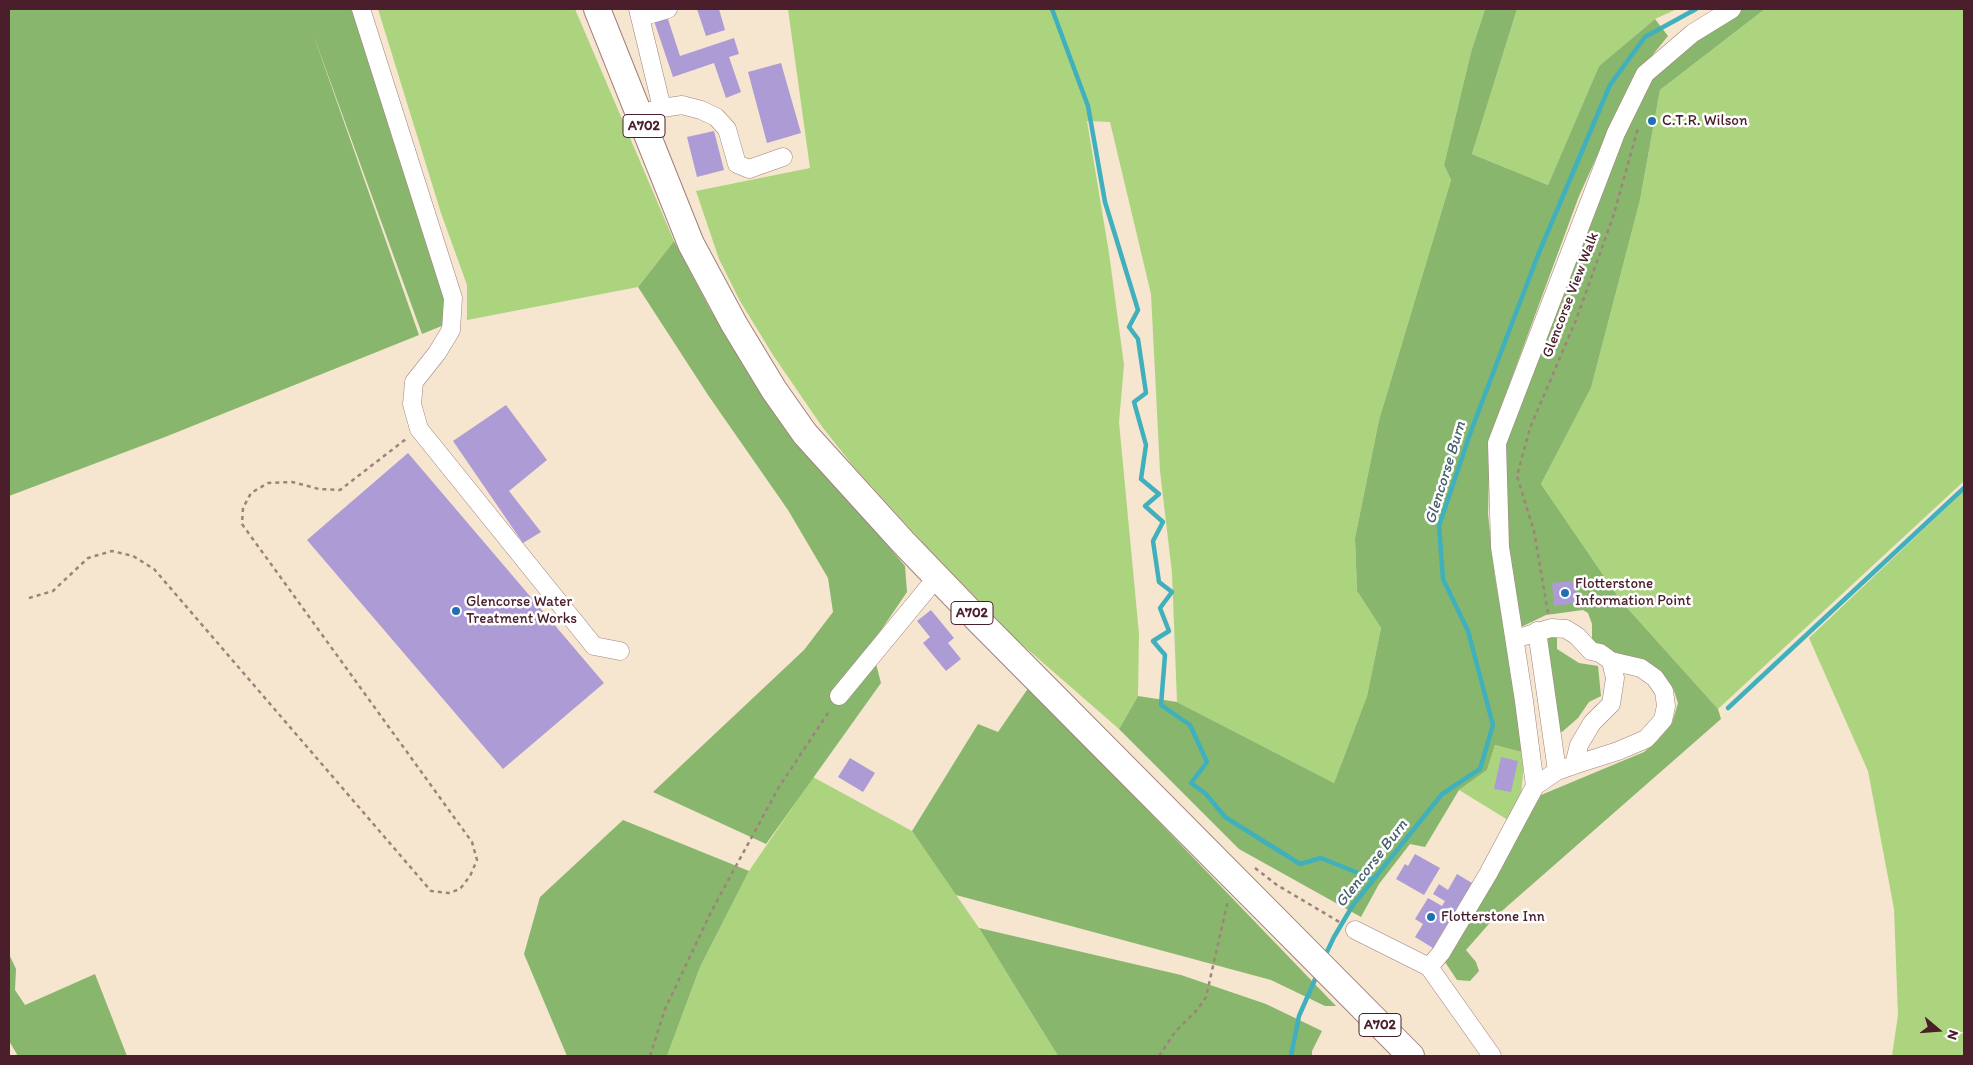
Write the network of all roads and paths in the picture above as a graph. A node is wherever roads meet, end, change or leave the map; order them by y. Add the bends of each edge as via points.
1 (361, 9) edge
2 (597, 9) edge
3 (668, 9) edge
4 (1732, 9) edge
5 (640, 13) edge
6 (651, 111) junction
7 (1639, 124) dead end
8 (783, 157) dead end
9 (420, 429) junction
10 (937, 578) junction
11 (29, 598) dead end
12 (1544, 630) junction
13 (1515, 639) junction
14 (620, 651) dead end
15 (1611, 661) junction
16 (839, 696) joint
17 (1565, 768) junction
18 (1535, 786) junction
19 (1242, 870) junction
20 (1327, 916) dead end
21 (1355, 930) dead end
22 (1429, 968) junction
23 (650, 1056) edge
24 (1159, 1056) edge
25 (1411, 1056) edge
26 (1492, 1056) edge

1 - 9 lane via 453,298 451,330 414,382 412,404
2 - 6 highway, A702
3 - 5 lane
4 - 13 lane via 1692,33 1645,74 1616,133 1497,443 1500,547
5 - 6 lane
6 - 8 lane via 682,105 716,117 727,129 737,164 749,169
6 - 10 highway, A702 via 690,244 774,390 805,434
7 - 12 path, Glencorse View Walk via 1613,217 1576,320 1530,428 1517,476 1534,531
9 - 11 path via 340,490 292,482 268,483 251,494 243,508 242,524 472,842 477,860 460,889 450,893 431,891 154,569 133,556 112,551 88,558 53,591
9 - 14 lane via 594,646
10 - 16 lane
10 - 19 highway, A702
12 - 13 lane
12 - 15 lane via 1566,629 1591,652 1600,653
12 - 17 lane
13 - 18 lane
15 - 17 lane via 1616,678 1611,704 1592,722
15 - 17 lane via 1641,668 1655,678 1664,691 1666,706 1663,720 1646,739
16 - 23 path via 779,787 712,910 665,1009
17 - 18 lane
18 - 22 lane via 1488,874
19 - 20 path via 1277,885
19 - 24 path via 1206,997
19 - 25 highway, A702 via 1300,945
21 - 22 lane
22 - 26 lane

